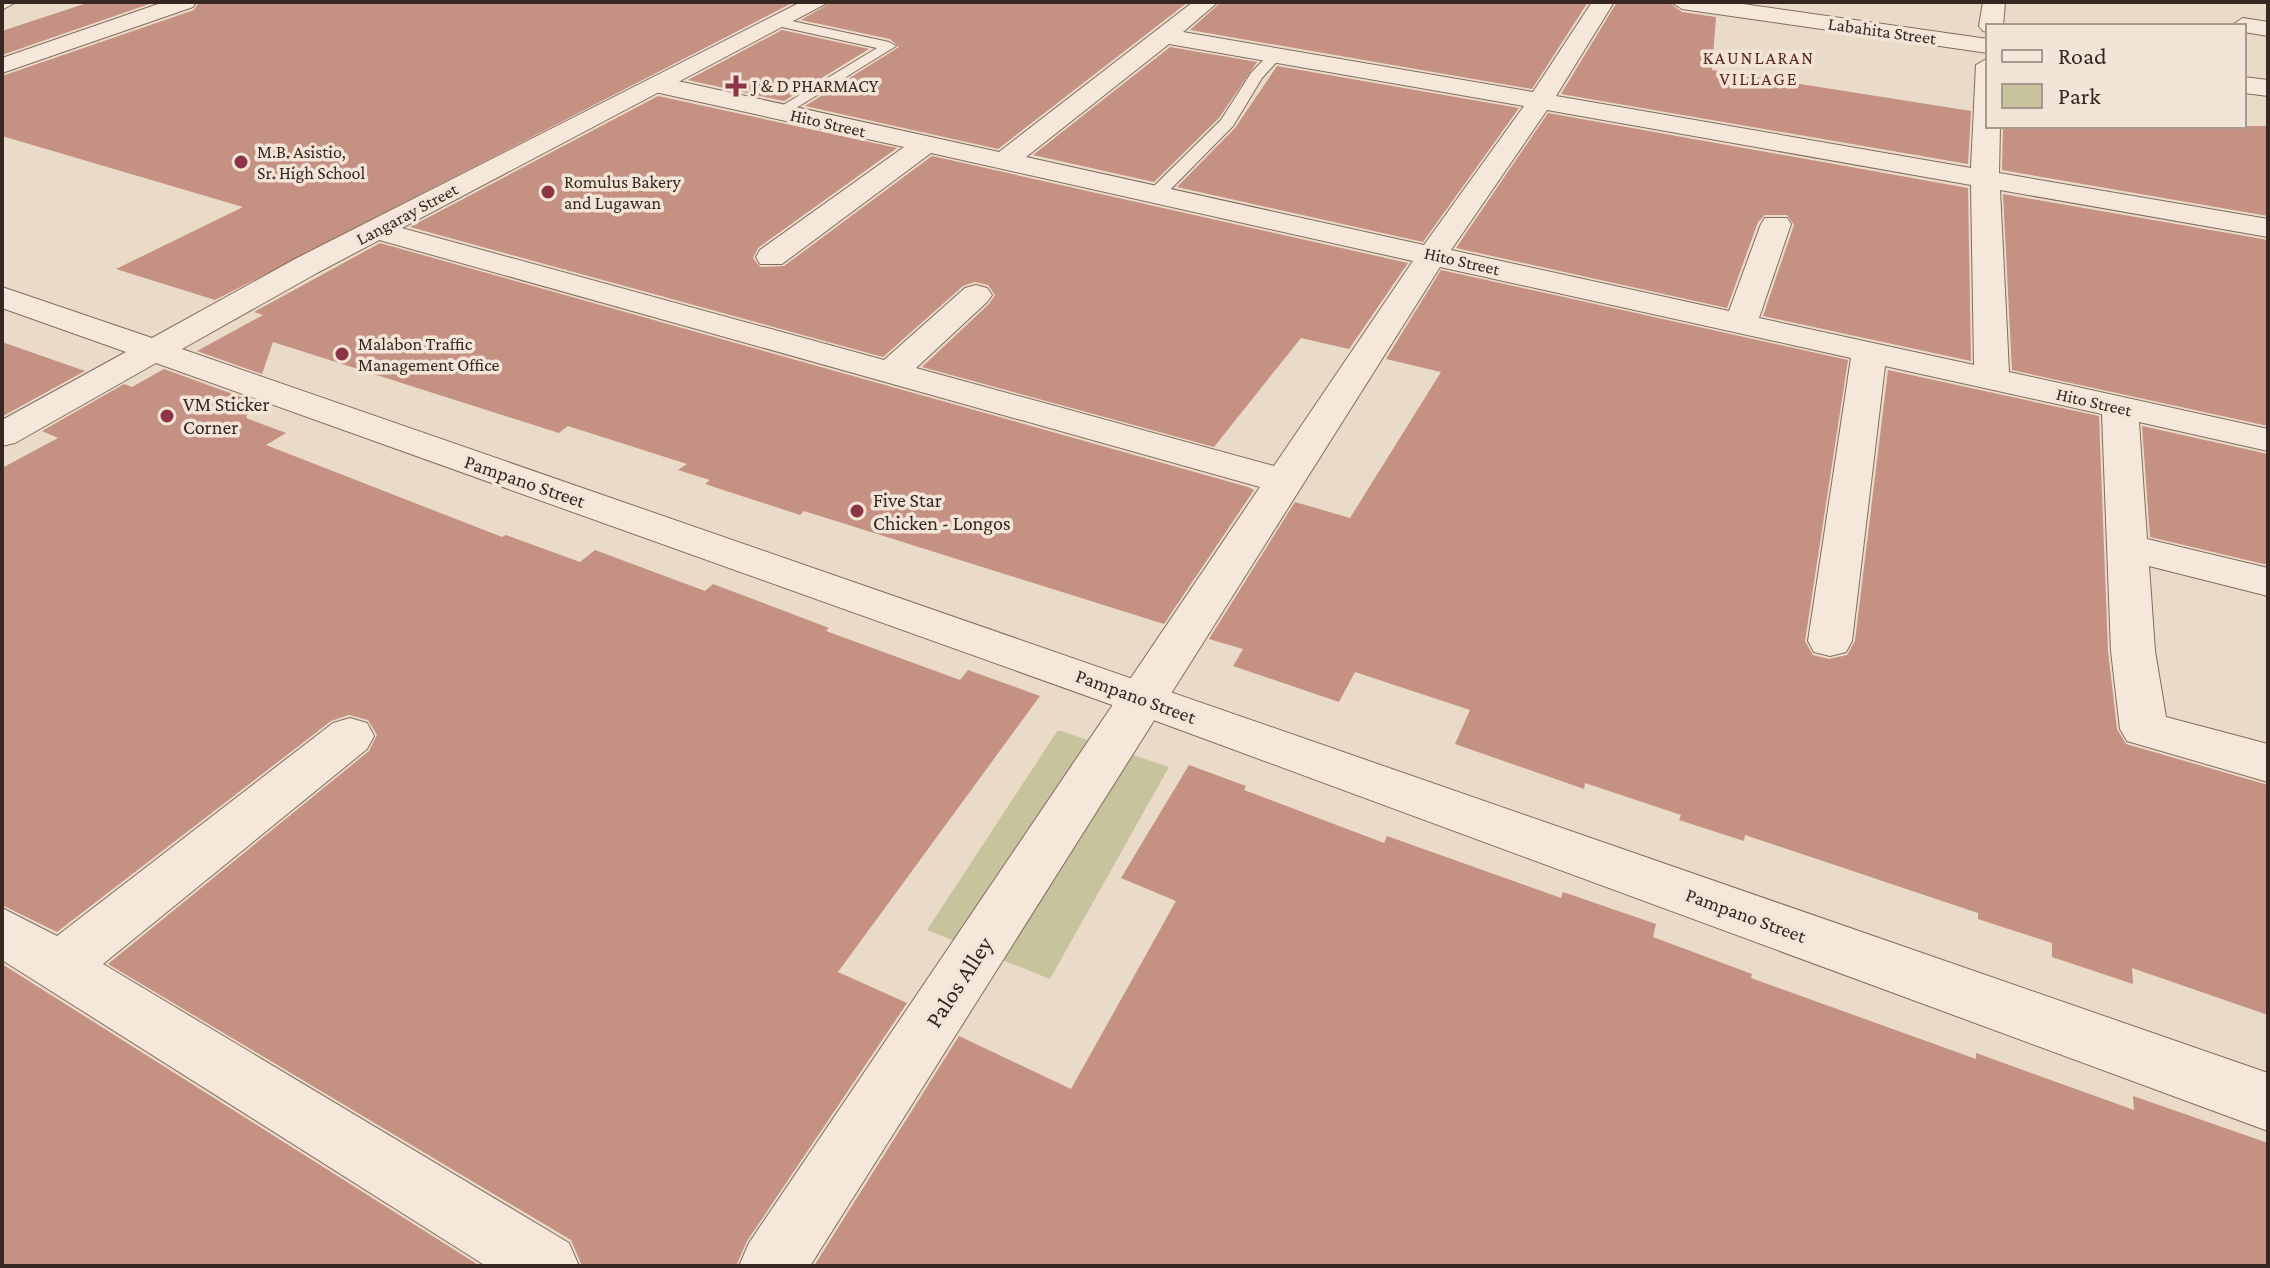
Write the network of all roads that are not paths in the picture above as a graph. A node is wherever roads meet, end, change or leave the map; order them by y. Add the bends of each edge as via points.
1 (185, 2) edge
2 (818, 2) edge
3 (1207, 2) edge
4 (1603, 2) edge
5 (1682, 2) edge
6 (1994, 2) edge
7 (1751, 7) edge
8 (778, 22) junction
9 (1991, 24) edge
10 (2246, 25) edge
11 (2268, 29) edge
12 (1165, 36) junction
13 (1986, 46) edge
14 (1276, 55) junction
15 (2, 66) edge
16 (655, 84) junction
17 (2246, 85) edge
18 (2268, 88) edge
19 (1541, 100) junction
20 (780, 113) junction
21 (1986, 128) edge
22 (924, 145) junction
23 (1003, 162) junction
24 (1985, 177) junction
25 (1155, 195) junction
26 (1776, 224) dead end
27 (2268, 228) edge
28 (376, 230) junction
29 (1433, 254) junction
30 (771, 257) dead end
31 (976, 295) dead end
32 (2, 297) edge
33 (1741, 323) junction
34 (152, 351) junction
35 (1869, 352) junction
36 (890, 373) junction
37 (1992, 379) junction
38 (2120, 408) junction
39 (2, 435) edge
40 (2268, 440) edge
41 (1284, 481) junction
42 (2126, 547) junction
43 (2268, 582) edge
44 (1830, 641) dead end
45 (1145, 699) junction
46 (350, 736) dead end
47 (2268, 763) edge
48 (2, 931) edge
49 (60, 966) junction
50 (2268, 1102) edge
51 (546, 1266) edge
52 (772, 1266) edge

1 - 15 street
2 - 8 street, Langaray Street
3 - 12 street
4 - 19 street, Palos Alley
5 - 7 street, Labahita Street
6 - 9 street
7 - 13 street, Labahita Street
8 - 16 street, Langaray Street
8 - 20 lane via 889,46
10 - 11 street
12 - 14 street
12 - 23 street
14 - 19 street
14 - 25 lane via 1227,123
16 - 20 street, Hito Street
16 - 28 street, Langaray Street
17 - 18 street
19 - 24 street
19 - 29 street, Palos Alley
20 - 22 street, Hito Street
21 - 24 street
22 - 23 street, Hito Street
22 - 30 street
23 - 25 street, Hito Street
24 - 27 street
24 - 37 street
25 - 29 street, Hito Street
26 - 33 street
28 - 34 street, Langaray Street
28 - 36 street
29 - 33 street, Hito Street
29 - 41 street, Palos Alley
31 - 36 street
32 - 34 street, Pampano Street
33 - 35 street, Hito Street
34 - 39 street, Langaray Street
34 - 45 street, Pampano Street
35 - 37 street, Hito Street
35 - 44 street
36 - 41 street
37 - 38 street, Hito Street
38 - 40 street, Hito Street
38 - 42 street
41 - 45 street, Palos Alley
42 - 43 street
42 - 47 street via 2144,729
45 - 50 street, Pampano Street
45 - 52 street, Palos Alley
46 - 49 street
48 - 49 street
49 - 51 street

